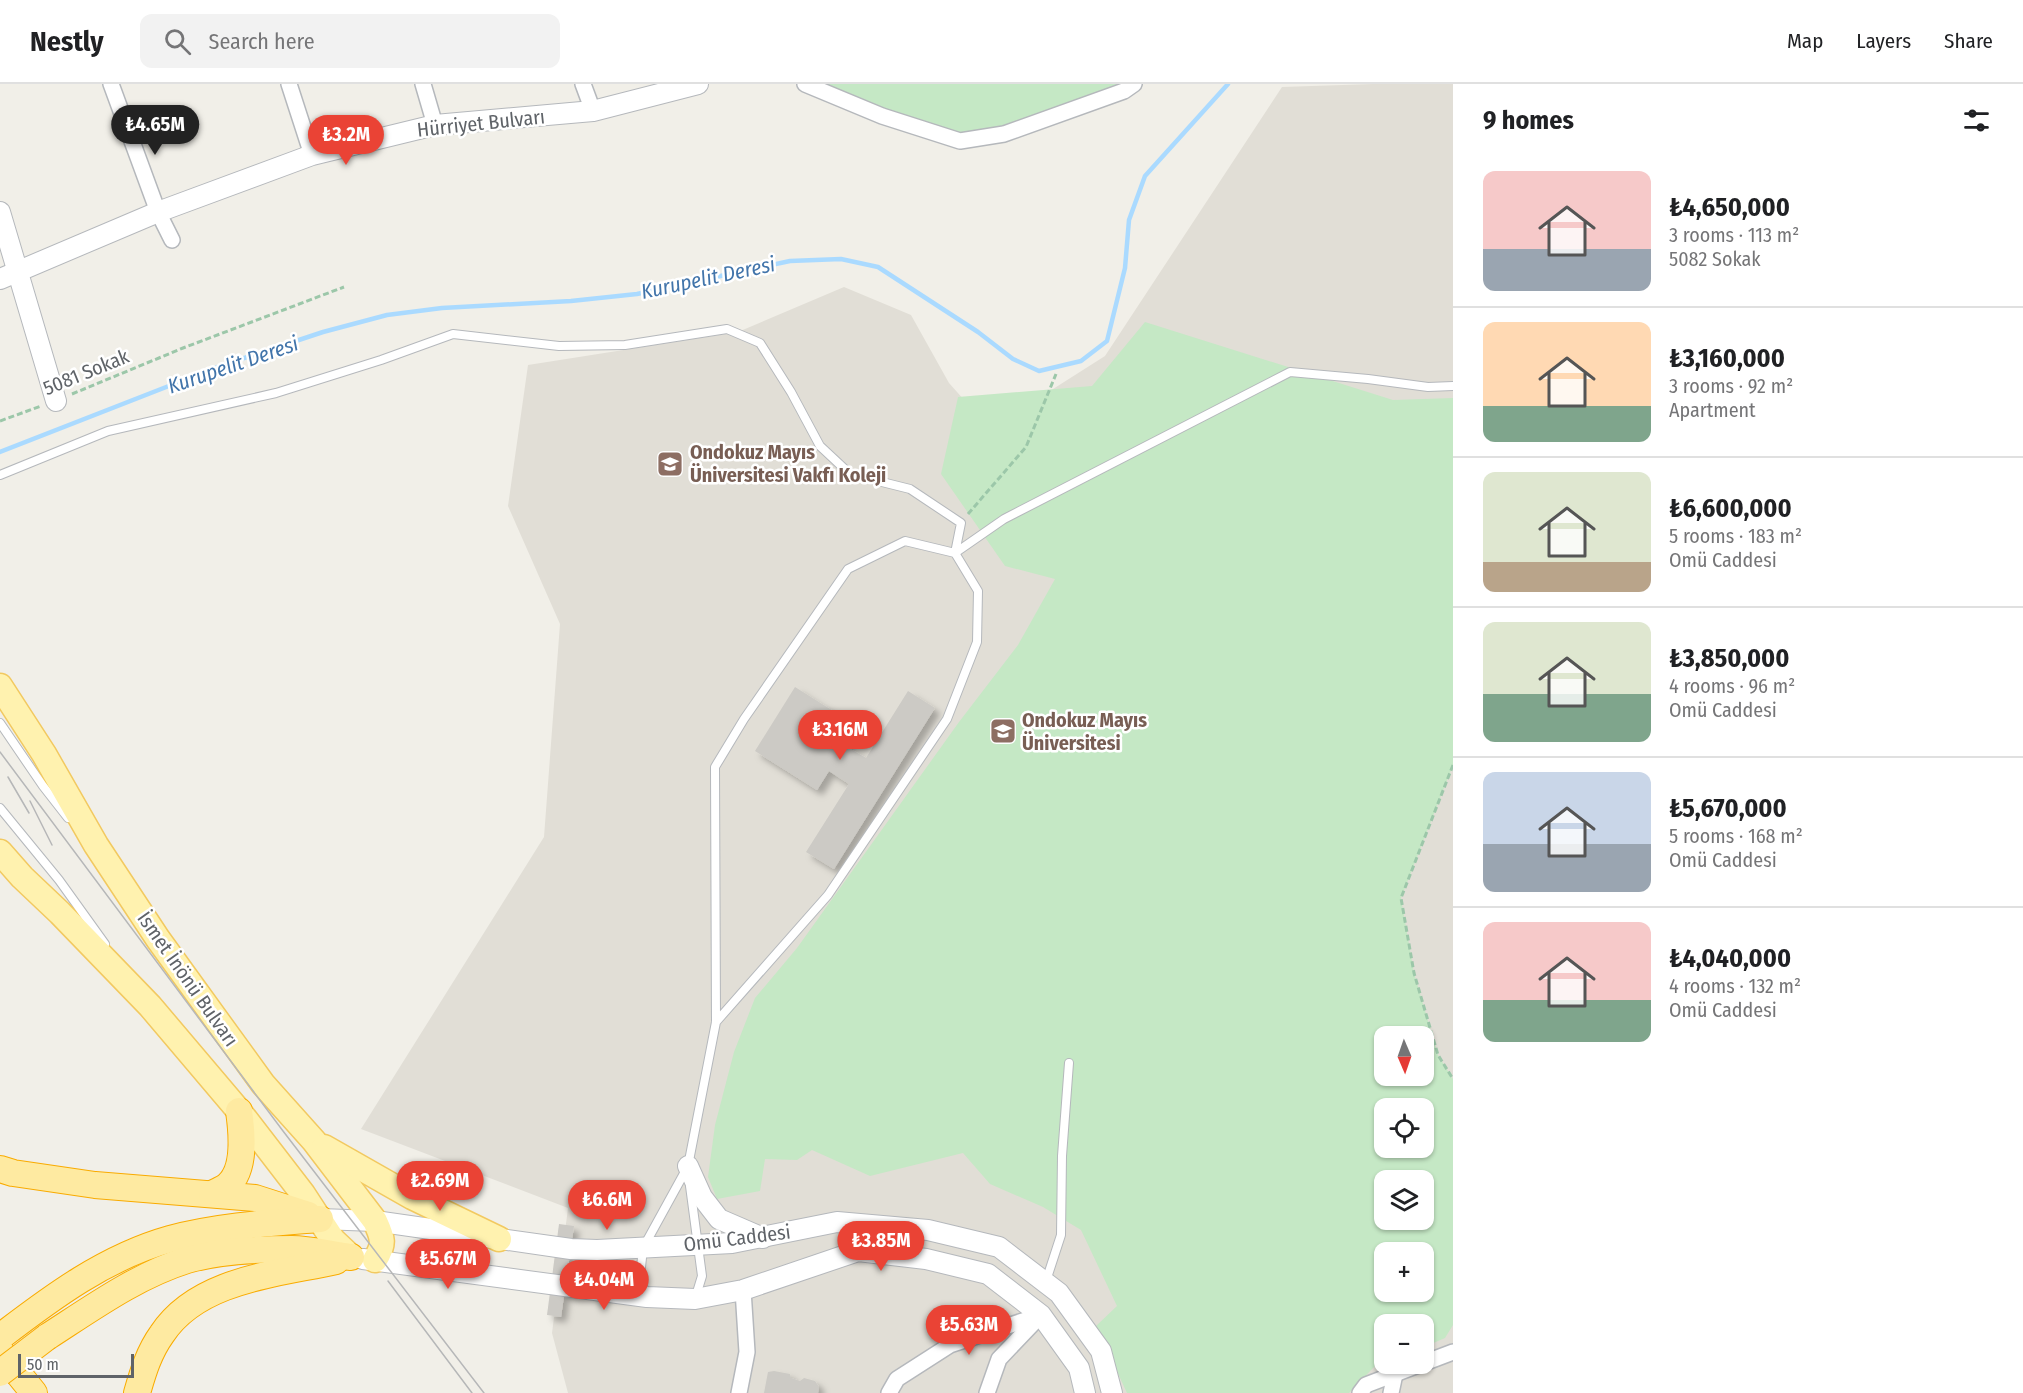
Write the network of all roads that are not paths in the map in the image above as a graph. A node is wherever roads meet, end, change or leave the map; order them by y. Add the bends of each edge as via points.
1 (111, 84) edge
2 (289, 84) edge
3 (423, 84) edge
4 (583, 84) edge
5 (698, 84) edge
6 (806, 84) edge
7 (1134, 84) edge
8 (592, 111) junction
9 (435, 125) junction
10 (312, 155) junction
11 (0, 212) edge
12 (158, 212) junction
13 (172, 240) dead end
14 (8, 276) edge
15 (1453, 386) edge
16 (56, 401) road end
17 (0, 475) edge
18 (955, 553) junction
19 (0, 686) edge
20 (0, 723) edge
21 (0, 808) edge
22 (71, 821) dead end
23 (78, 830) dead end
24 (0, 852) edge
25 (158, 939) junction
26 (108, 948) dead end
27 (115, 957) dead end
28 (150, 1006) junction
29 (716, 1022) junction
30 (1069, 1064) dead end
31 (239, 1111) junction
32 (314, 1141) junction
33 (688, 1166) junction
34 (0, 1169) edge
35 (212, 1194) junction
36 (320, 1219) junction
37 (375, 1221) junction
38 (763, 1238) junction
39 (499, 1239) junction
40 (699, 1245) junction
41 (643, 1248) junction
42 (363, 1259) junction
43 (1046, 1283) junction
44 (743, 1290) junction
45 (647, 1298) junction
46 (695, 1299) junction
47 (1041, 1315) junction
48 (0, 1337) edge
49 (0, 1351) edge
50 (1453, 1352) edge
51 (1434, 1359) edge
52 (0, 1373) edge
53 (1395, 1374) joint
54 (34, 1393) edge
55 (138, 1393) edge
56 (739, 1393) edge
57 (890, 1393) edge
58 (987, 1393) edge
59 (1085, 1393) edge
60 (1112, 1393) edge
61 (1360, 1393) edge
62 (1391, 1393) edge

1 - 12 street
2 - 10 street
3 - 9 street
4 - 8 street
5 - 8 street, Hürriyet Bulvarı
6 - 7 street via 882,116 960,141 1004,134
8 - 9 street, Hürriyet Bulvarı
9 - 10 street, Hürriyet Bulvarı
10 - 12 street, Hürriyet Bulvarı
11 - 14 street
12 - 13 street
12 - 14 street, Hürriyet Bulvarı
14 - 16 street
15 - 18 lane via 1428,387 1290,372 1004,519
17 - 18 lane via 108,431 276,393 453,334 570,346 625,345 727,329 760,343 820,446 850,474 910,489 961,522
18 - 29 lane via 978,591 977,642 947,719 828,895
18 - 29 lane via 905,541 848,569 715,767
19 - 25 main road, İsmet İnönü Bulvarı
20 - 22 lane
21 - 26 lane
23 - 25 lane
24 - 28 main road, İsmet İnönü Bulvarı
25 - 32 main road, İsmet İnönü Bulvarı via 263,1084
27 - 28 lane
28 - 31 main road, İsmet İnönü Bulvarı
29 - 33 lane
30 - 43 lane via 1061,1235
31 - 35 highway via 238,1168 230,1184
31 - 36 main road, İsmet İnönü Bulvarı
32 - 37 main road, İsmet İnönü Bulvarı
32 - 39 main road via 412,1197
33 - 38 street via 702,1197 719,1219
33 - 40 lane
33 - 41 lane
34 - 35 highway via 95,1185
35 - 36 highway via 255,1198
36 - 37 street, Omü Caddesi
36 - 42 main road, İsmet İnönü Bulvarı via 333,1240
36 - 48 highway via 238,1226 170,1239 84,1276
37 - 39 street, Omü Caddesi
37 - 42 main road, İsmet İnönü Bulvarı via 383,1248
38 - 40 street, Omü Caddesi
38 - 43 street, Omü Caddesi via 837,1222 928,1230 999,1247
39 - 41 street, Omü Caddesi via 571,1250
40 - 41 street, Omü Caddesi
40 - 46 lane via 702,1276
41 - 45 lane via 640,1277
42 - 45 street, Omü Caddesi
42 - 52 highway, bridge via 294,1249 188,1260 121,1289 47,1336
42 - 55 highway via 272,1273 223,1288 187,1307 162,1332
43 - 60 street, Omü Caddesi via 1059,1293 1101,1352
44 - 46 street, Omü Caddesi
44 - 47 street, Omü Caddesi via 858,1251 926,1259 988,1274
44 - 56 street via 747,1352
45 - 46 street, Omü Caddesi
47 - 57 street via 950,1346 897,1379
47 - 58 street via 999,1359
47 - 59 street, Omü Caddesi via 1079,1368
49 - 54 highway
50 - 51 street
53 - 61 street via 1366,1385
53 - 62 street

